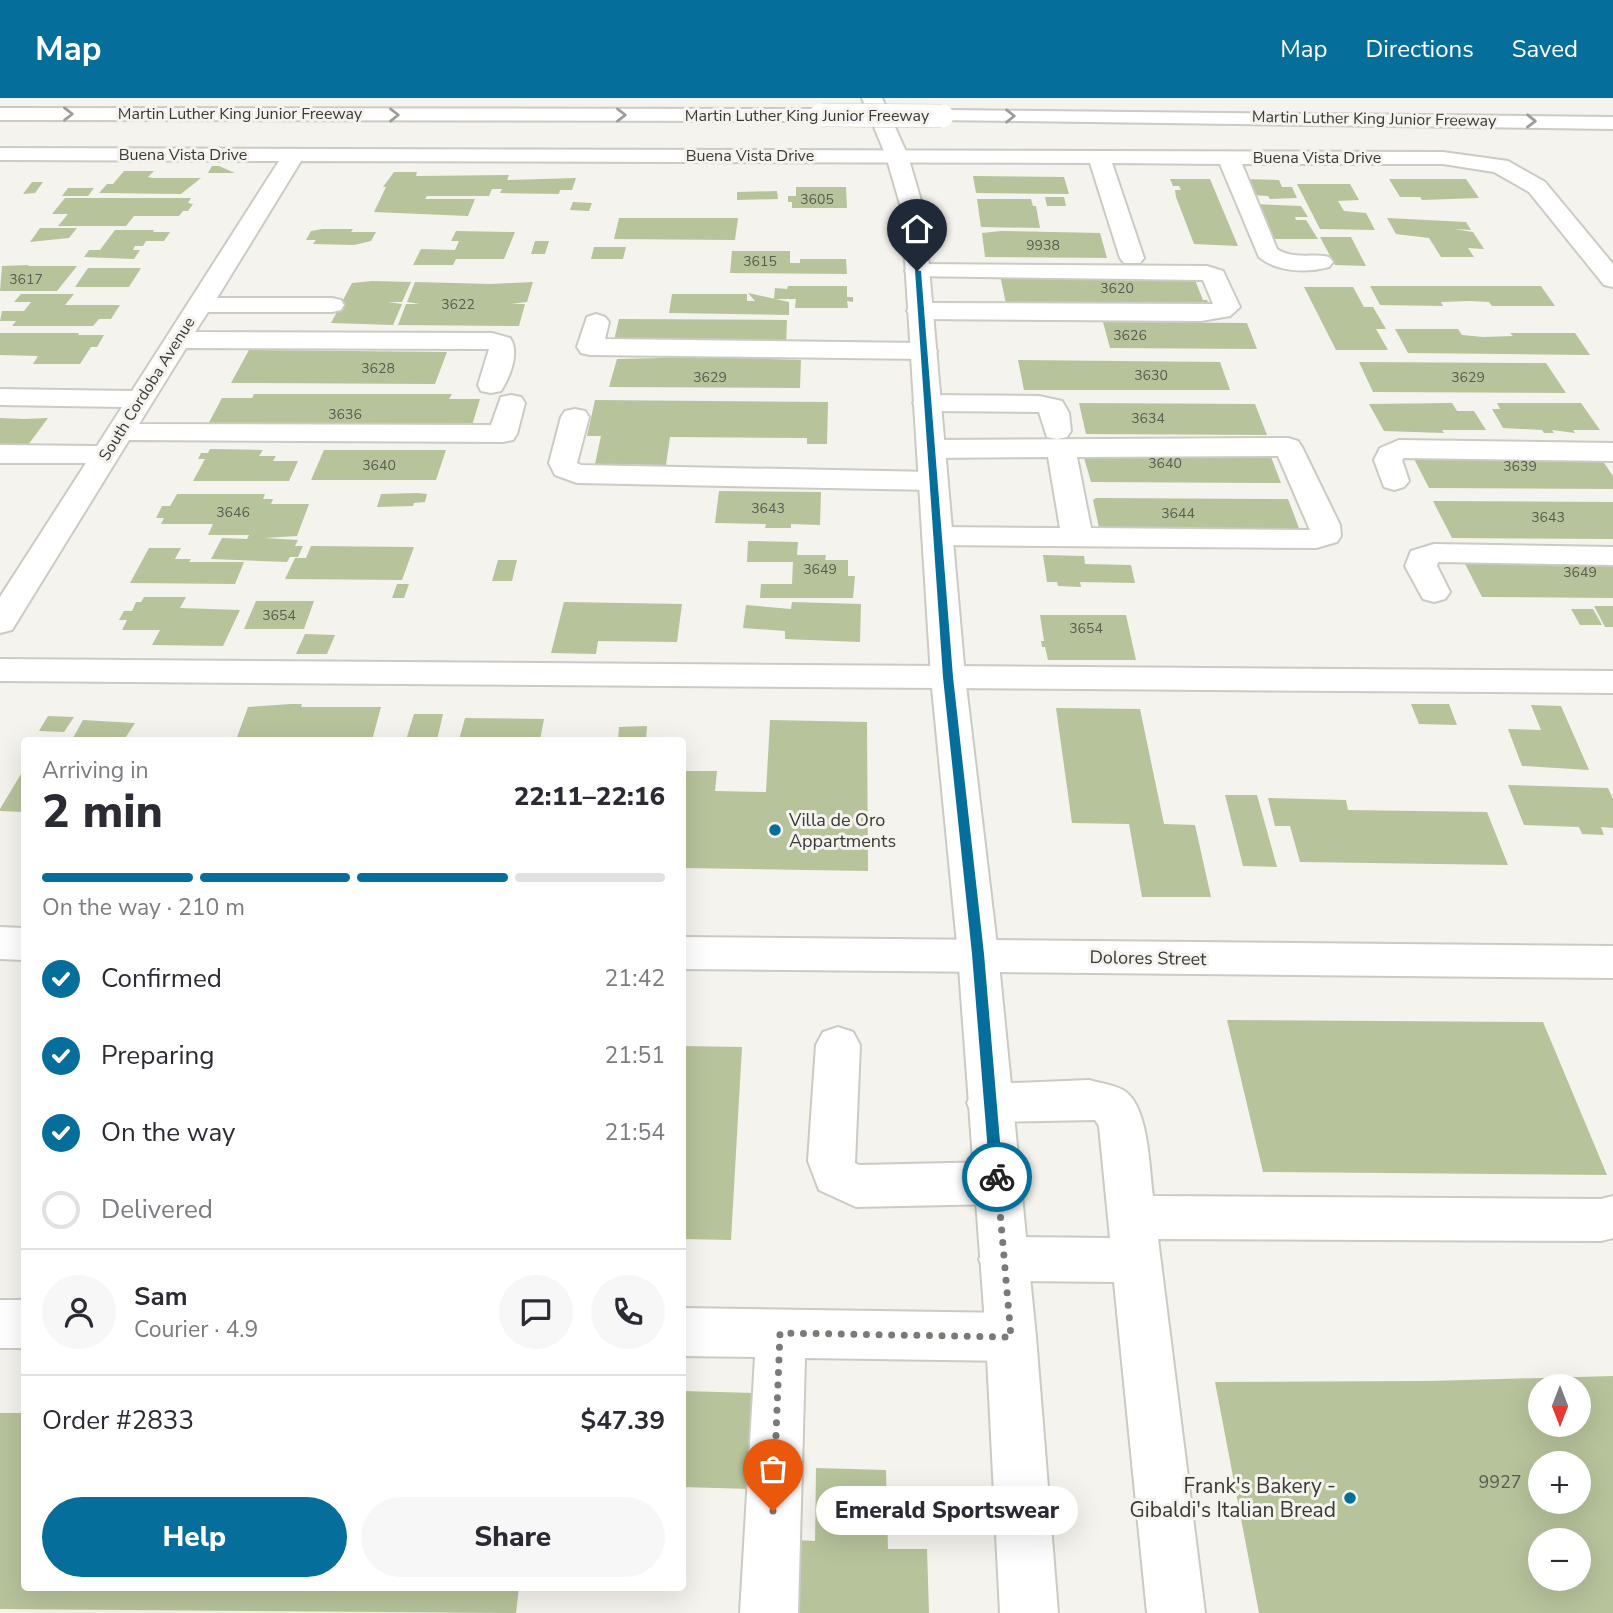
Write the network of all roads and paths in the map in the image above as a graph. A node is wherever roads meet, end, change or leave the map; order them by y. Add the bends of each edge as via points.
1 (872, 98) edge
2 (0, 114) edge
3 (1613, 123) edge
4 (0, 154) edge
5 (294, 155) junction
6 (897, 156) junction
7 (1099, 157) junction
8 (1228, 157) junction
9 (1132, 258) dead end
10 (1321, 262) dead end
11 (917, 271) junction
12 (1613, 280) edge
13 (200, 305) junction
14 (332, 305) dead end
15 (596, 322) dead end
16 (929, 333) junction
17 (178, 340) junction
18 (0, 397) edge
19 (141, 398) junction
20 (928, 403) junction
21 (575, 417) dead end
22 (1059, 440) junction
23 (113, 444) junction
24 (1613, 453) edge
25 (0, 454) edge
26 (932, 465) junction
27 (1394, 481) dead end
28 (937, 536) junction
29 (1077, 537) junction
30 (1613, 556) edge
31 (1434, 592) dead end
32 (2, 616) edge
33 (0, 670) edge
34 (948, 677) junction
35 (1613, 682) edge
36 (0, 943) edge
37 (21, 944) edge
38 (686, 953) edge
39 (978, 954) junction
40 (1613, 962) edge
41 (838, 1045) dead end
42 (989, 1103) junction
43 (997, 1183) junction
44 (1613, 1217) edge
45 (1133, 1239) junction
46 (1003, 1259) junction
47 (0, 1324) edge
48 (21, 1324) edge
49 (686, 1332) edge
50 (780, 1333) junction
51 (1011, 1337) junction
52 (769, 1613) edge
53 (1029, 1613) edge
54 (1176, 1613) edge

1 - 6 main road
2 -> 3 main road, Martin Luther King Junior Freeway, bridge via 821,115
4 - 5 main road, Buena Vista Drive
5 - 6 main road, Buena Vista Drive
5 - 13 main road, South Cordoba Avenue
6 - 7 main road, Buena Vista Drive
6 - 11 main road via 913,211
7 - 8 main road, Buena Vista Drive
7 - 9 main road
8 - 10 main road via 1267,252 1274,259
8 - 12 main road, Buena Vista Drive via 1443,158 1500,166 1537,187
11 - 16 main road
11 - 16 main road via 1207,273 1214,276 1227,307 1201,313
13 - 14 main road
13 - 17 main road, South Cordoba Avenue
15 - 16 main road via 590,347
16 - 20 main road
17 - 19 main road, South Cordoba Avenue
17 - 23 main road via 501,343 503,434
18 - 19 main road
19 - 23 main road, South Cordoba Avenue
20 - 22 main road via 1052,407
20 - 26 main road
21 - 26 main road via 563,463 577,474
22 - 26 main road
22 - 29 main road
22 - 29 main road via 1288,447 1326,536
23 - 25 main road
23 - 32 main road, South Cordoba Avenue
24 - 27 main road via 1399,449 1388,460
26 - 28 main road
28 - 29 main road
28 - 34 main road
30 - 31 main road via 1434,552 1422,558 1421,566
33 - 34 main road
34 - 35 main road
34 - 39 main road
36 - 37 main road
38 - 39 main road, Dolores Street
39 - 40 main road, Dolores Street
39 - 42 main road
41 - 43 main road via 831,1161 835,1176 856,1186
42 - 43 main road
42 - 45 main road via 1089,1099 1110,1105 1121,1122
43 - 46 main road
44 - 45 main road
45 - 46 main road
45 - 54 main road
46 - 51 main road
47 - 48 main road
49 - 50 main road
50 - 51 main road
50 - 52 main road
51 - 53 main road

